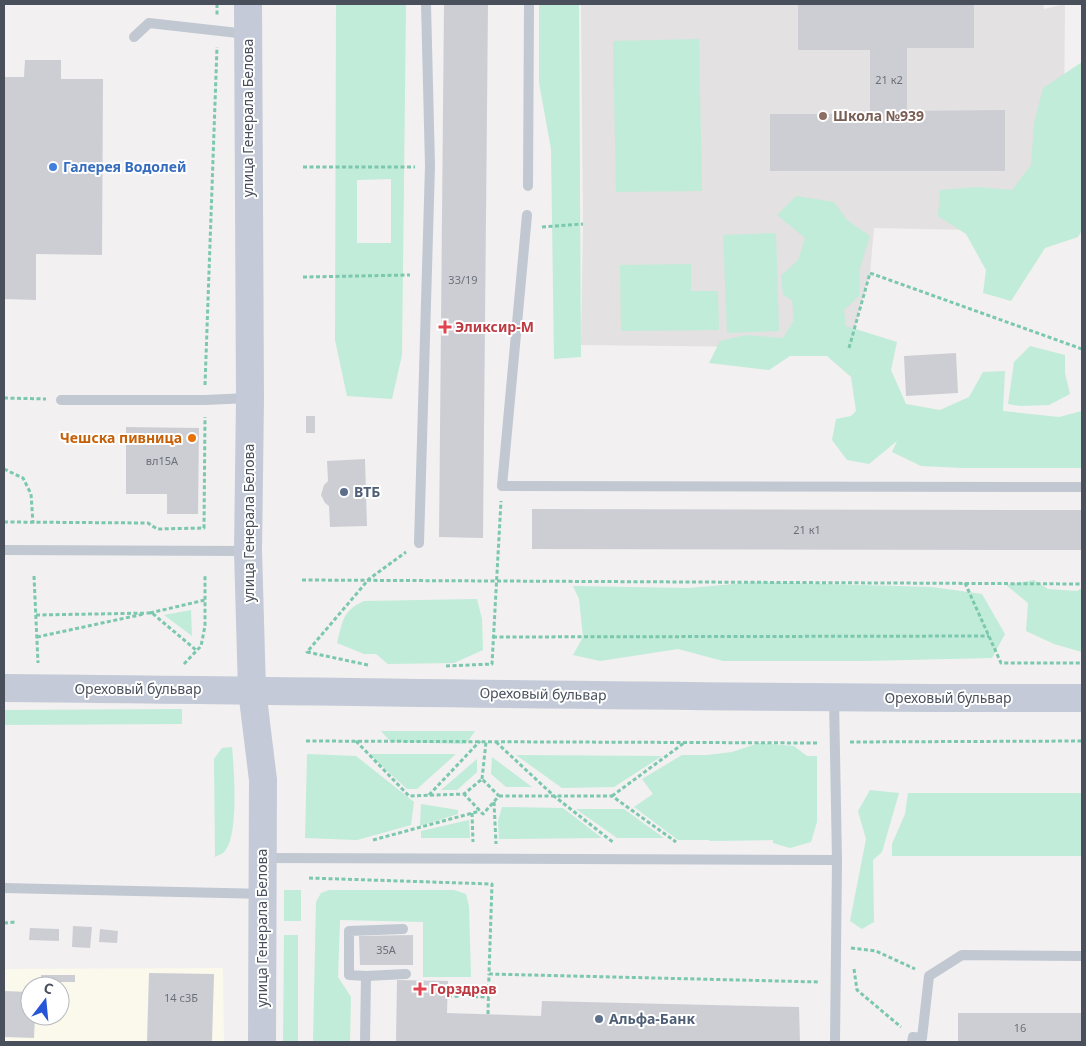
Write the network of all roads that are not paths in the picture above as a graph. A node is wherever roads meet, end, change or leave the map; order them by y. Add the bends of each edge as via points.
1 (248, 4) edge
2 (426, 4) edge
3 (529, 4) edge
4 (248, 34) junction
5 (134, 37) dead end
6 (528, 186) dead end
7 (527, 215) dead end
8 (250, 398) junction
9 (61, 400) road end
10 (1082, 487) edge
11 (419, 543) road end
12 (4, 550) edge
13 (248, 551) junction
14 (4, 688) edge
15 (252, 690) junction
16 (834, 698) junction
17 (1082, 698) edge
18 (263, 858) junction
19 (837, 860) junction
20 (4, 888) edge
21 (263, 894) junction
22 (403, 929) dead end
23 (1082, 956) edge
24 (406, 974) dead end
25 (366, 976) junction
26 (912, 1040) edge
27 (262, 1042) edge
28 (365, 1042) edge
29 (834, 1042) edge

1 - 4 main road, улица Генерала Белова
2 - 11 lane via 430,166
3 - 6 lane
4 - 5 lane via 149,23
4 - 8 main road, улица Генерала Белова
7 - 10 lane via 502,486
8 - 9 lane
8 - 13 main road, улица Генерала Белова
12 - 13 lane
13 - 15 main road, улица Генерала Белова
14 - 15 main road, Ореховый бульвар
15 - 16 main road, Ореховый бульвар
15 - 18 main road, улица Генерала Белова via 263,780
16 - 17 main road, Ореховый бульвар
16 - 19 lane
18 - 19 lane
18 - 21 main road, улица Генерала Белова
19 - 29 lane
20 - 21 lane
21 - 27 main road, улица Генерала Белова
22 - 25 lane via 349,930 349,975
23 - 26 lane via 962,955 929,976 922,1038
24 - 25 lane
25 - 28 lane

